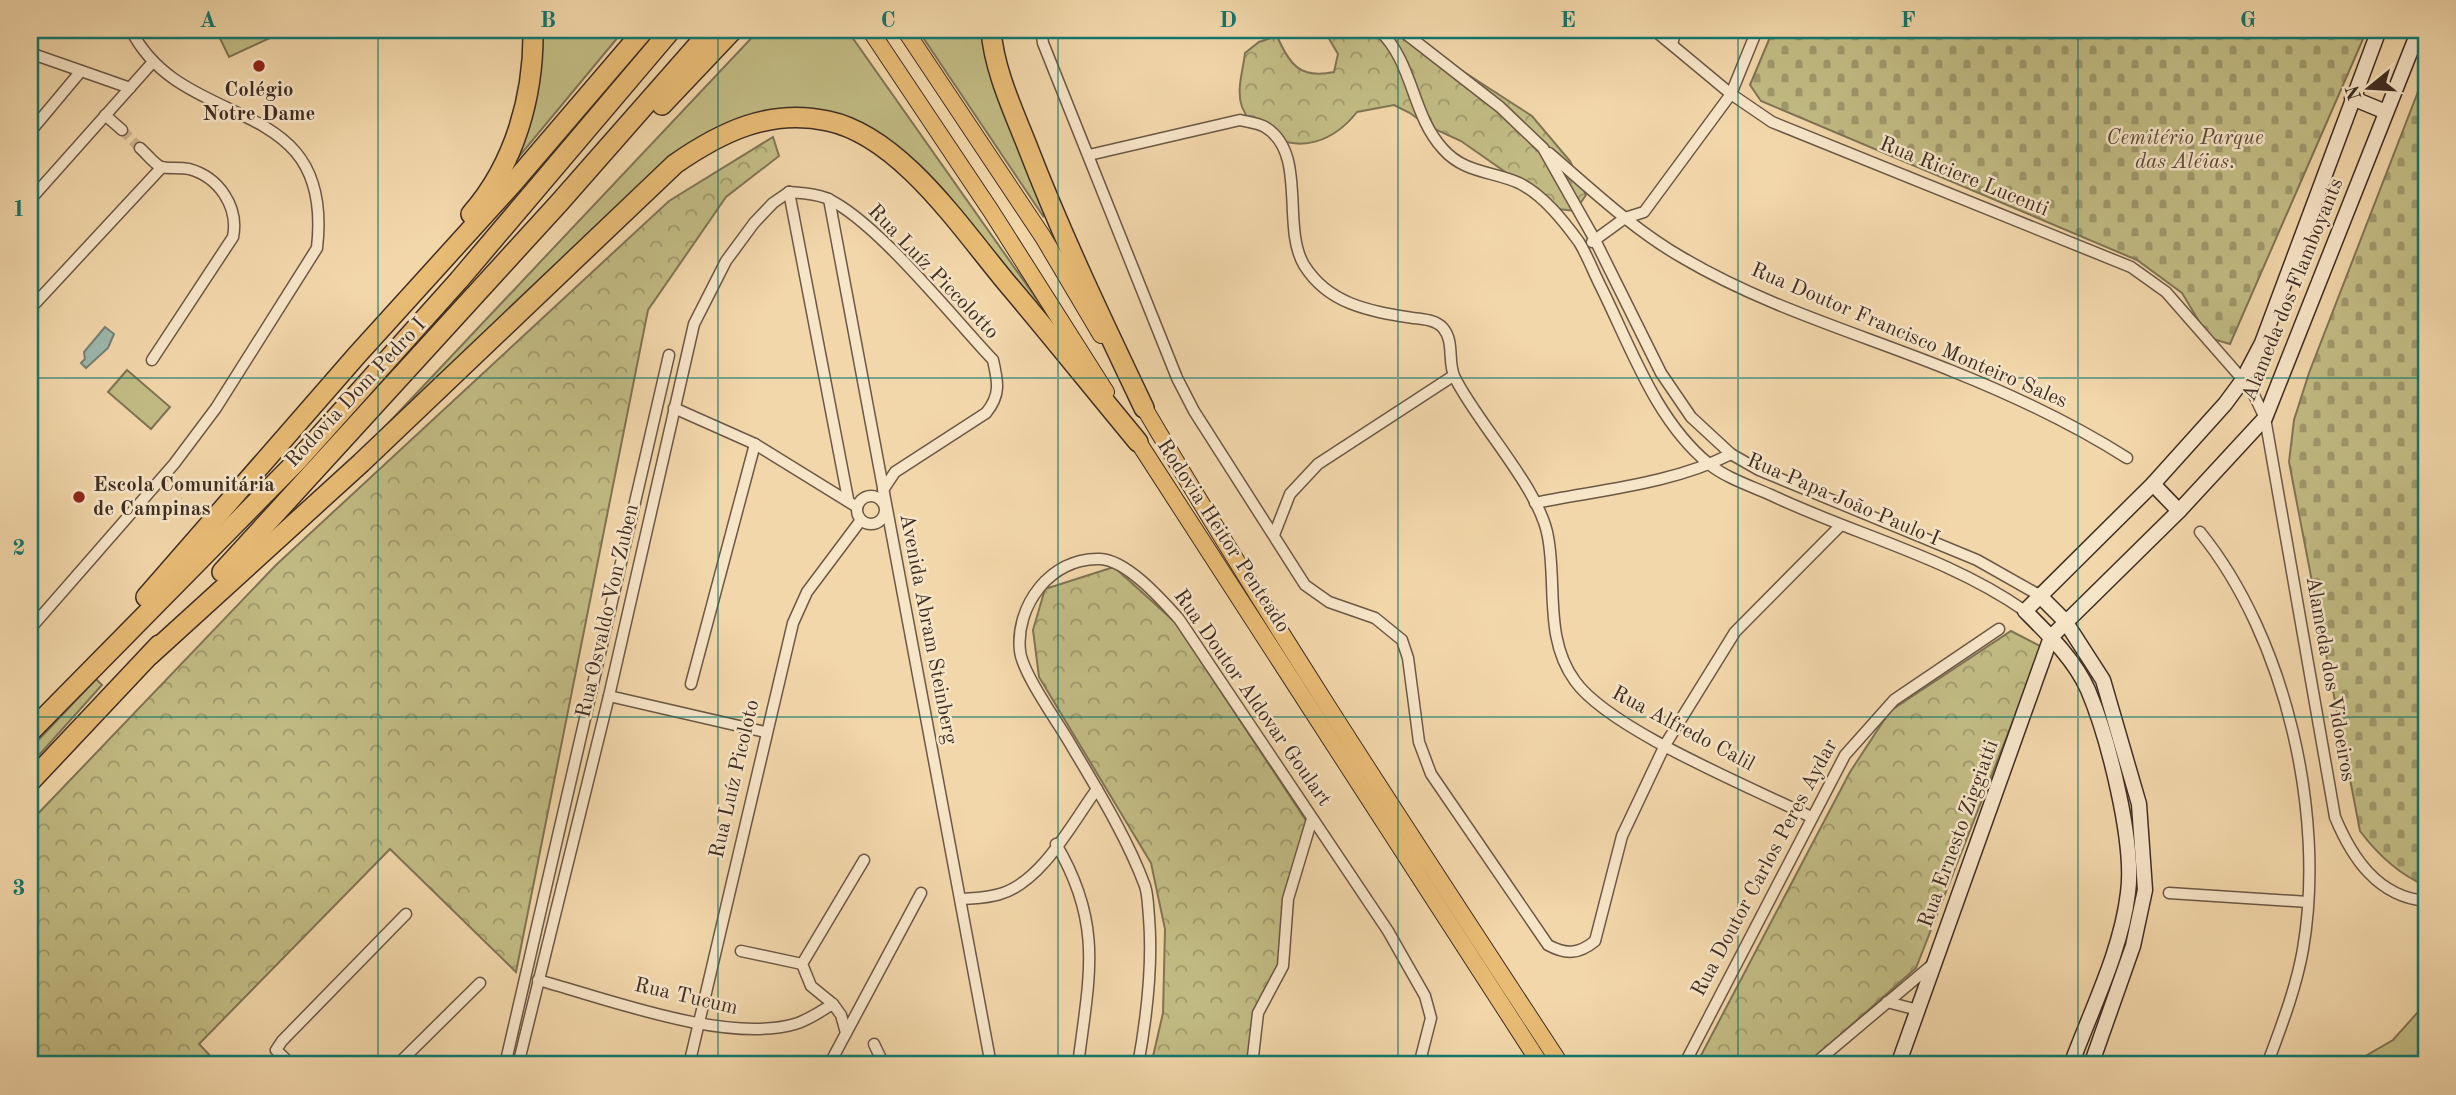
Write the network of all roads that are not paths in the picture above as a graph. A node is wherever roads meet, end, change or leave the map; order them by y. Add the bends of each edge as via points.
1 (131, 30) edge
2 (533, 30) edge
3 (644, 30) edge
4 (671, 30) edge
5 (711, 30) edge
6 (733, 30) edge
7 (870, 30) edge
8 (905, 30) edge
9 (991, 30) edge
10 (1044, 30) edge
11 (1379, 30) edge
12 (1401, 30) edge
13 (1654, 30) edge
14 (1676, 30) edge
15 (1757, 30) edge
16 (2379, 30) edge
17 (2419, 30) edge
18 (1672, 44) junction
19 (30, 53) edge
20 (152, 63) junction
21 (81, 71) junction
22 (130, 88) junction
23 (1731, 94) junction
24 (2352, 98) junction
25 (2386, 112) junction
26 (105, 116) junction
27 (122, 130) tunnel mouth
28 (30, 132) edge
29 (140, 148) tunnel mouth
30 (1543, 148) junction
31 (1089, 155) junction
32 (162, 167) junction
33 (789, 192) junction
34 (30, 200) edge
35 (829, 200) junction
36 (1625, 219) junction
37 (1595, 240) junction
38 (1582, 248) junction
39 (30, 309) edge
40 (30, 354) edge
41 (669, 355) dead end
42 (152, 360) dead end
43 (30, 375) edge
44 (1453, 376) junction
45 (2242, 381) junction
46 (386, 395) junction
47 (674, 408) junction
48 (1144, 408) junction
49 (2264, 418) junction
50 (283, 438) junction
51 (1138, 442) junction
52 (755, 444) junction
53 (1731, 454) junction
54 (2127, 458) dead end
55 (1710, 465) junction
56 (2153, 484) junction
57 (883, 490) junction
58 (852, 503) junction
59 (1535, 503) junction
60 (885, 506) junction
61 (2179, 511) junction
62 (861, 520) junction
63 (1841, 525) junction
64 (2200, 532) dead end
65 (1273, 536) junction
66 (2039, 595) junction
67 (2025, 611) junction
68 (2065, 621) junction
69 (30, 629) edge
70 (1999, 629) dead end
71 (2051, 636) junction
72 (150, 655) junction
73 (691, 684) dead end
74 (609, 696) junction
75 (30, 731) edge
76 (765, 732) junction
77 (1665, 745) junction
78 (30, 782) edge
79 (1097, 789) junction
80 (1811, 817) junction
81 (1312, 819) junction
82 (1056, 844) junction
83 (864, 860) dead end
84 (921, 893) dead end
85 (2169, 893) dead end
86 (962, 899) junction
87 (2426, 901) edge
88 (2308, 902) junction
89 (406, 914) dead end
90 (741, 951) dead end
91 (1936, 962) junction
92 (802, 964) junction
93 (538, 980) junction
94 (480, 983) dead end
95 (1887, 1002) junction
96 (833, 1004) junction
97 (1918, 1010) junction
98 (699, 1023) junction
99 (846, 1032) junction
100 (874, 1044) dead end
101 (292, 1065) edge
102 (397, 1065) edge
103 (505, 1065) edge
104 (518, 1065) edge
105 (689, 1065) edge
106 (830, 1065) edge
107 (884, 1065) edge
108 (991, 1065) edge
109 (1078, 1065) edge
110 (1138, 1065) edge
111 (1252, 1065) edge
112 (1419, 1065) edge
113 (1541, 1065) edge
114 (1561, 1065) edge
115 (1684, 1065) edge
116 (1813, 1065) edge
117 (1898, 1065) edge
118 (2071, 1065) edge
119 (2091, 1065) edge
120 (2267, 1065) edge

1 - 20 street
2 - 50 highway via 526,107 496,176 476,208 337,365
3 - 50 highway, Rodovia Dom Pedro I
4 - 75 highway via 298,460
5 - 46 highway, Rodovia Dom Pedro I
6 - 46 highway
7 - 51 main road, Rodovia Heitor Penteado
8 - 48 main road, Rodovia Heitor Penteado via 1043,237
9 - 48 highway via 1004,87 1041,182
10 - 31 street via 1043,43
11 - 38 street, Rua Papa João Paulo I via 1393,44 1409,75 1424,125 1444,151 1473,170 1518,183 1542,199
12 - 30 street, Rua Papa João Paulo I via 1500,107
13 - 18 street, Rua Riciere Lucenti
14 - 18 street
15 - 23 street
16 - 24 street, Alameda dos Flamboyants
17 - 25 street, Alameda dos Flamboyants
18 - 23 street, Rua Riciere Lucenti
19 - 21 street
20 - 22 street
20 - 69 street via 177,82 287,140 306,164 316,192 317,248 216,408 174,464
21 - 22 street
21 - 28 street
22 - 26 street
23 - 36 street via 1644,212
23 - 45 street, Rua Riciere Lucenti via 1772,122 2132,267 2166,292
24 - 25 street
24 - 45 street, Alameda dos Flamboyants via 2262,343
25 - 49 street, Alameda dos Flamboyants
26 - 27 street
26 - 34 street
29 - 32 street
30 - 36 street, Rua Doutor Francisco Monteiro Sales
30 - 37 street, Rua Papa João Paulo I
31 - 44 street, Rua Alfredo Calil via 1240,120 1265,127 1280,142 1289,161 1299,256 1311,276 1334,297 1364,310 1430,320 1443,327
31 - 65 street via 1177,378
32 - 39 street
32 - 42 street via 194,170 211,180 223,192 236,222 233,237
33 - 35 street via 813,193
33 - 47 street, Rua Osvaldo Von Zuben via 754,223 726,261 694,324
33 - 58 street
35 - 57 street, Avenida Abram Steinberg
35 - 57 street, Rua Luíz Piccolotto via 882,242 983,350 992,360 998,383 997,400 986,413 895,472
36 - 37 street
36 - 54 street, Rua Doutor Francisco Monteiro Sales via 1682,258 1776,305 1952,371 2081,429
37 - 38 street
37 - 53 street, Rua Papa João Paulo I via 1661,373 1691,417
38 - 55 street, Rua Papa João Paulo I via 1653,396
40 - 43 street
41 - 103 street, Rua Osvaldo Von Zuben
44 - 59 street, Rua Alfredo Calil
44 - 65 street via 1318,464 1290,494
45 - 49 street, Rua Riciere Lucenti via 2259,401
45 - 56 street, Alameda dos Flamboyants
46 - 72 highway, Rodovia Dom Pedro I
47 - 52 street
47 - 74 street, Rua Osvaldo Von Zuben
48 - 114 main road, Rodovia Heitor Penteado via 1341,727
49 - 61 street, Alameda dos Flamboyants
49 - 87 street, Alameda dos Vidoeiros via 2335,817 2348,850 2368,874 2391,891
50 - 75 highway, Rodovia Dom Pedro I
51 - 72 highway via 962,229 897,159 862,134 829,121 781,117 755,122 703,145 659,178 360,463
51 - 113 main road, Rodovia Heitor Penteado
52 - 58 street
52 - 73 street
53 - 55 street
53 - 66 street, Rua Papa João Paulo I via 1759,470 1978,560
55 - 59 street
55 - 63 street, Rua Papa João Paulo I
56 - 61 street
56 - 66 street, Alameda dos Flamboyants
57 - 60 street, Avenida Abram Steinberg
58 - 60 street via 867,496 881,499
58 - 62 street
59 - 77 street, Rua Alfredo Calil via 1548,536 1554,627 1573,680 1590,700
60 - 62 street via 875,524
60 - 86 street, Avenida Abram Steinberg
61 - 68 street, Alameda dos Flamboyants
62 - 76 street, Rua Luíz Picoloto via 807,593 793,623
63 - 67 street, Rua Papa João Paulo I via 1940,563
63 - 77 street via 1735,632
64 - 88 street via 2248,603 2278,678 2302,792 2309,856
65 - 77 street via 1305,585 1329,602 1375,618 1402,640 1419,743 1431,774 1548,946 1561,953 1586,948 1595,941 1622,836
66 - 67 street
66 - 68 street, Rua Papa João Paulo I
67 - 71 street, Rua Papa João Paulo I
68 - 71 street, Rua Ernesto Ziggiatti
68 - 119 street, Rua Papa João Paulo I via 2103,680 2140,803 2144,852 2145,890 2133,946
70 - 80 street, Rua Doutor Carlos Peres Aydar via 1895,700 1844,755
71 - 91 street, Rua Ernesto Ziggiatti
71 - 118 street, Rua Papa João Paulo I via 2088,689 2127,832 2129,891 2120,932
72 - 78 highway, Rodovia Dom Pedro I
74 - 76 street
74 - 93 street, Rua Osvaldo Von Zuben
76 - 98 street, Rua Luíz Picoloto
77 - 80 street, Rua Alfredo Calil
79 - 81 street, Rua Doutor Aldovar Goulart via 1020,655 1019,628 1042,583 1063,569 1100,559 1116,564 1154,591 1179,619
79 - 82 street
79 - 110 street, Rua Doutor Aldovar Goulart via 1146,888 1151,948
80 - 115 street, Rua Doutor Carlos Peres Aydar
81 - 111 street via 1288,899 1283,966 1258,1013
81 - 112 street, Rua Doutor Aldovar Goulart via 1388,931 1425,996 1431,1018
82 - 86 street via 1023,884 999,895
82 - 109 street via 1078,886 1092,958
83 - 92 street
84 - 99 street
85 - 88 street
86 - 108 street, Avenida Abram Steinberg
88 - 120 street via 2294,991
89 - 101 street via 282,1041 276,1050
90 - 92 street
91 - 95 street
91 - 97 street, Rua Ernesto Ziggiatti
92 - 96 street via 811,986
93 - 98 street, Rua Tucum
93 - 104 street, Rua Osvaldo Von Zuben
94 - 102 street
95 - 97 street
95 - 116 street
96 - 98 street, Rua Tucum via 795,1024 758,1030
96 - 99 street
97 - 117 street, Rua Ernesto Ziggiatti
98 - 105 street, Rua Luíz Picoloto
99 - 106 street
100 - 107 street

